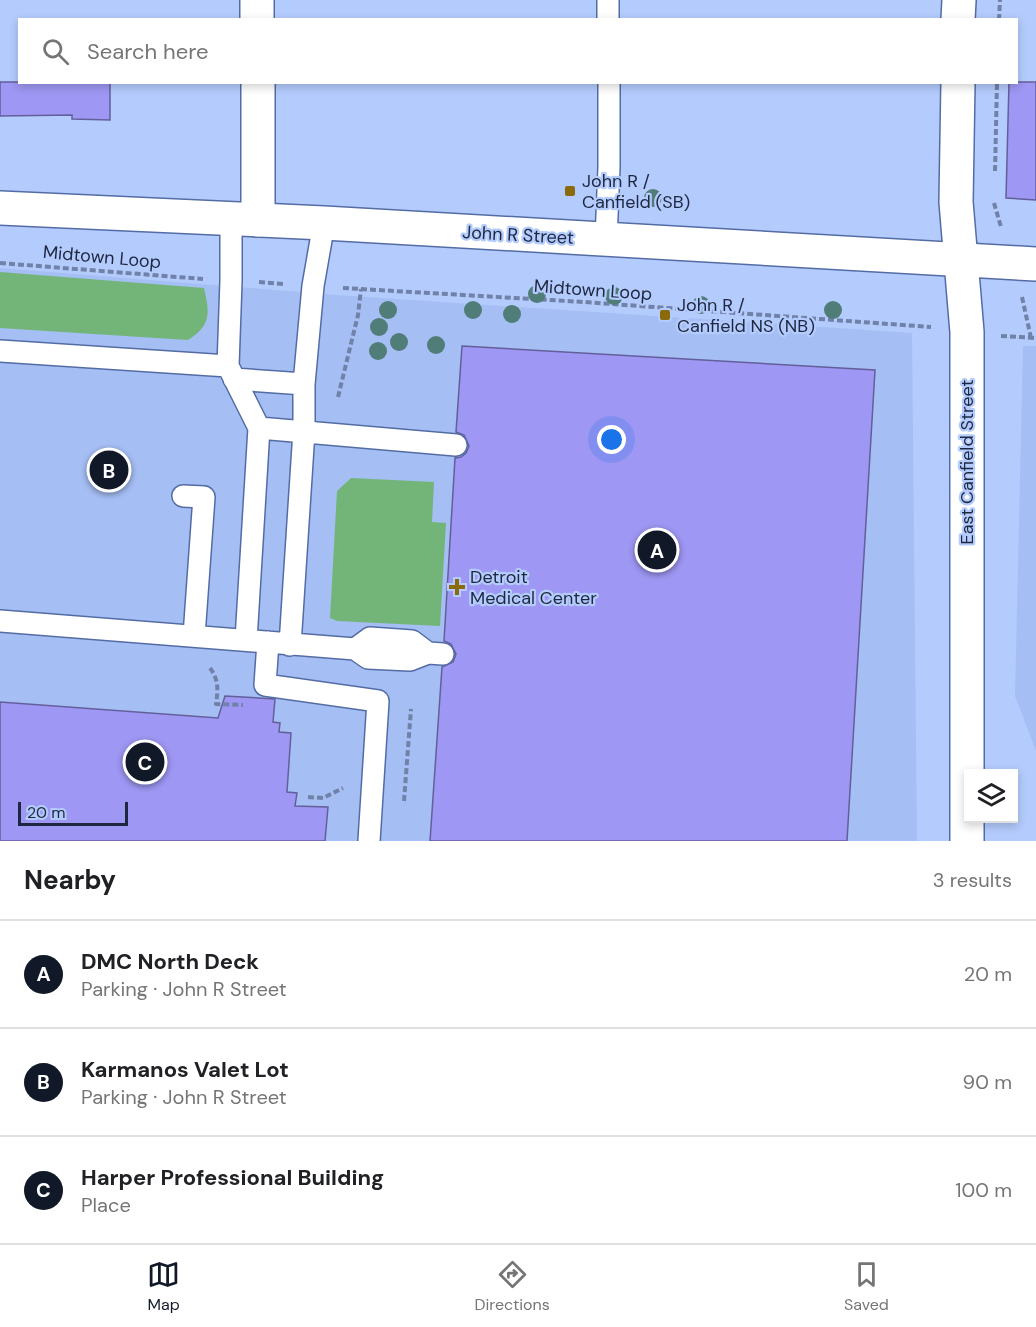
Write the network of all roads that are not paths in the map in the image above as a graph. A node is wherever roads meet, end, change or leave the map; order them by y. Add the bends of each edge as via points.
1 (257, 0) edge
2 (608, 0) edge
3 (959, 0) edge
4 (257, 18) edge
5 (608, 18) edge
6 (958, 18) edge
7 (258, 84) edge
8 (609, 84) edge
9 (958, 84) edge
10 (0, 208) edge
11 (244, 219) junction
12 (324, 223) junction
13 (606, 240) junction
14 (962, 260) junction
15 (1036, 264) edge
16 (0, 351) edge
17 (231, 372) junction
18 (304, 384) junction
19 (259, 428) junction
20 (304, 431) junction
21 (456, 445) dead end
22 (183, 496) dead end
23 (0, 621) edge
24 (194, 636) junction
25 (246, 640) junction
26 (268, 642) junction
27 (290, 645) junction
28 (435, 654) dead end
29 (369, 841) edge
30 (967, 841) edge

1 - 4 street
2 - 5 lane
3 - 6 street
7 - 11 street
8 - 13 lane
9 - 14 street, East Canfield Street via 956,202
10 - 11 street, John R Street
11 - 12 street, John R Street
11 - 17 lane via 231,280
12 - 13 street, John R Street
12 - 18 lane via 313,286
13 - 14 street, John R Street
14 - 15 street, John R Street
14 - 30 street, East Canfield Street via 967,332
16 - 17 lane
17 - 18 lane
17 - 19 lane
18 - 20 lane
19 - 20 lane
19 - 25 lane
20 - 21 lane
20 - 27 lane
22 - 24 lane via 204,497
23 - 24 lane
24 - 25 lane
25 - 26 lane
26 - 27 lane
26 - 29 lane via 265,685 378,701
27 - 28 lane via 355,649 368,658 410,660

